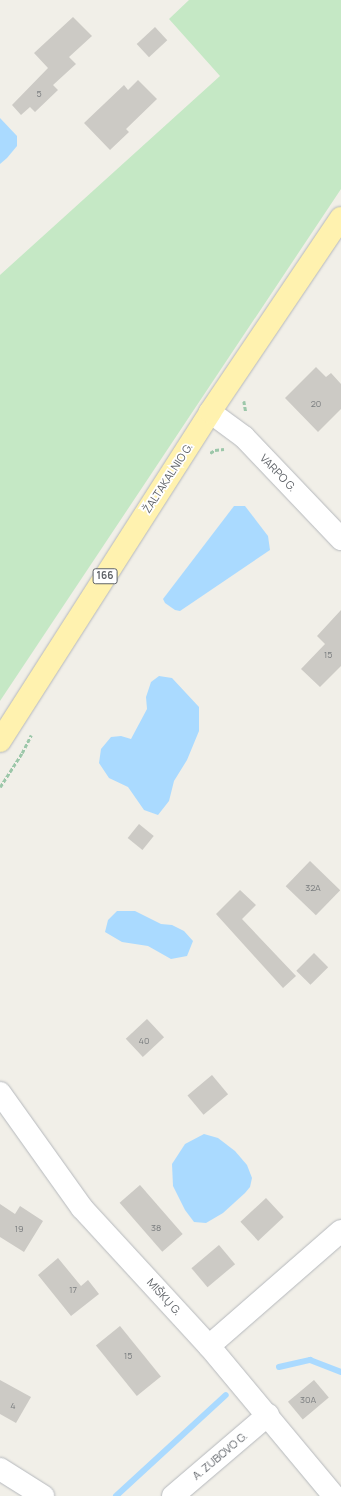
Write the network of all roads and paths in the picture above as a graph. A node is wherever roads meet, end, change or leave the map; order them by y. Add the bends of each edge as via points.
1 (341, 218) edge
2 (210, 412) junction
3 (341, 539) edge
4 (0, 741) edge
5 (0, 1092) edge
6 (341, 1231) edge
7 (209, 1346) junction
8 (268, 1415) junction
9 (0, 1470) edge
10 (43, 1496) edge
11 (173, 1496) edge
12 (334, 1496) edge

1 - 2 main road, ŽALTAKALNIO G. / 166
2 - 3 street, VARPO G. via 244,438
2 - 4 main road, ŽALTAKALNIO G. / 166
5 - 7 street, MIŠKŲ G. via 82,1208
6 - 7 street
7 - 8 street, MIŠKŲ G.
8 - 11 street, A. ZUBOVO G.
8 - 12 street, MIŠKŲ G.
9 - 10 street

